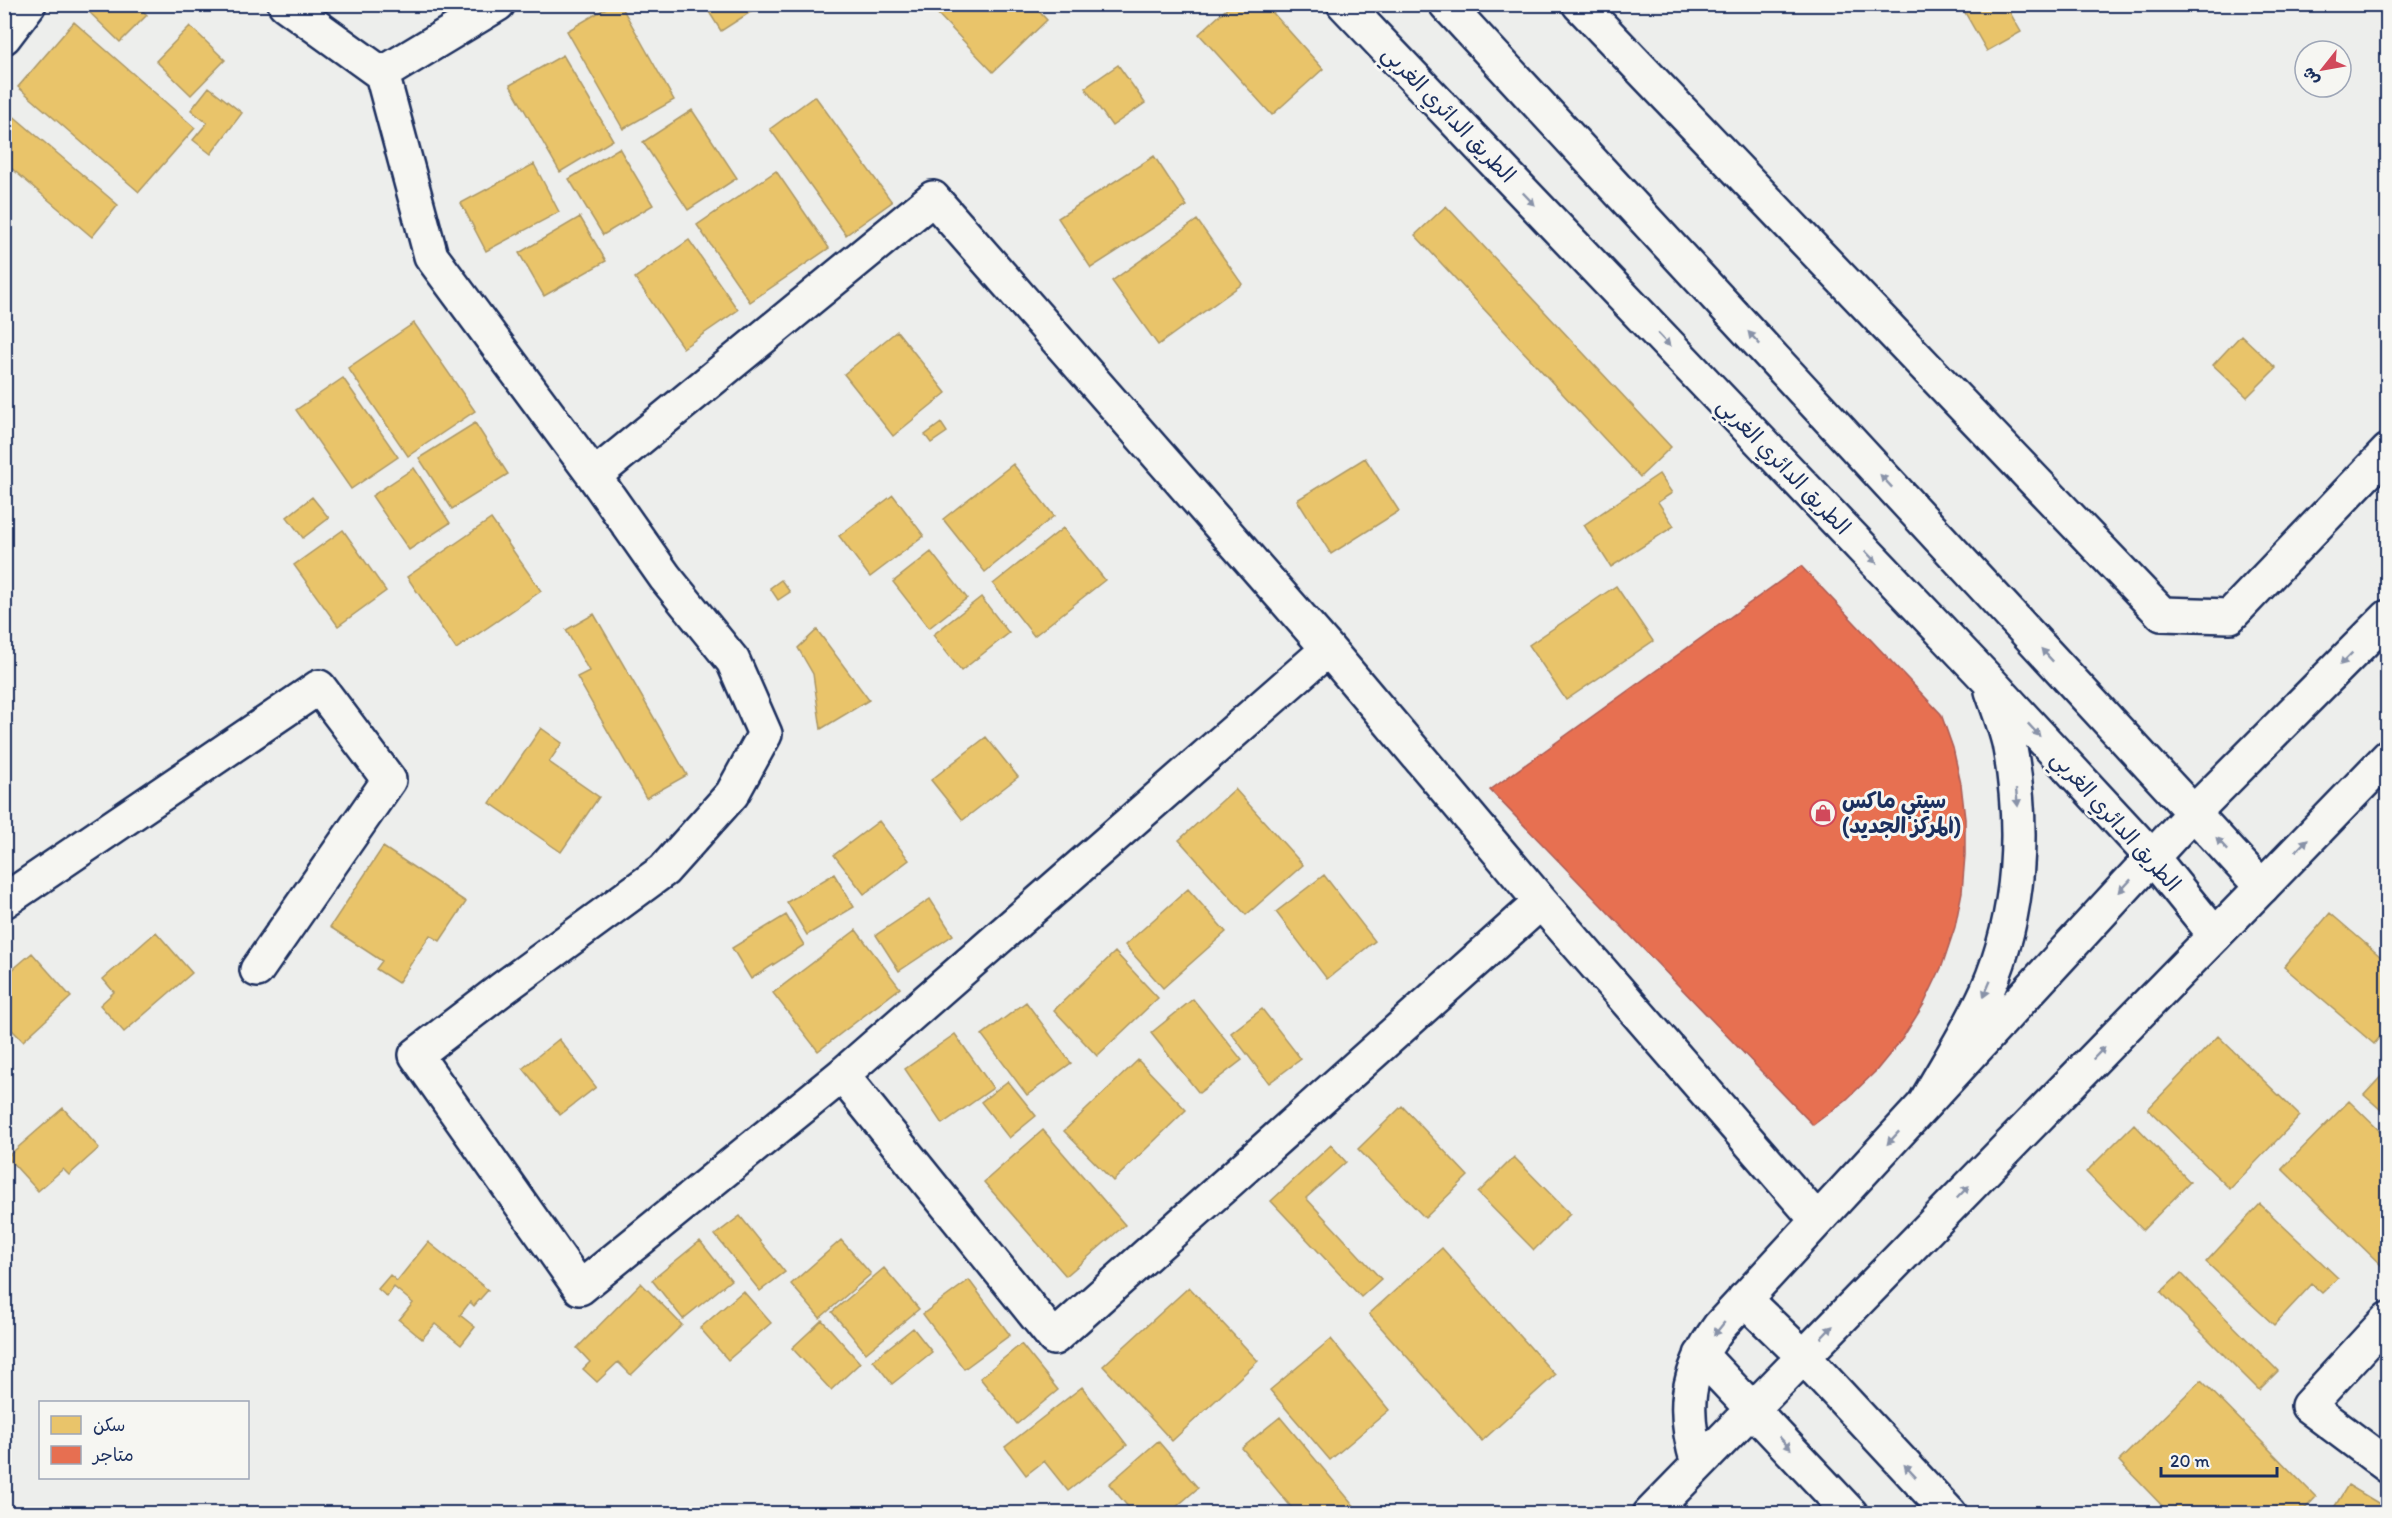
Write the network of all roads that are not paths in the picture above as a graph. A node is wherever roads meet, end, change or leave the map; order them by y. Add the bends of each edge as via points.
1 (29, 4) edge
2 (285, 4) edge
3 (498, 4) edge
4 (1344, 4) edge
5 (1446, 4) edge
6 (1579, 4) edge
7 (4, 36) edge
8 (382, 75) junction
9 (2388, 451) edge
10 (594, 476) junction
11 (2388, 617) edge
12 (1328, 649) junction
13 (1989, 681) junction
14 (2388, 757) edge
15 (2193, 813) junction
16 (2151, 857) junction
17 (2262, 887) junction
18 (4, 901) edge
19 (1541, 902) junction
20 (2215, 935) junction
21 (257, 970) dead end
22 (842, 1075) junction
23 (1925, 1103) junction
24 (1817, 1220) junction
25 (1744, 1299) junction
26 (2388, 1318) edge
27 (1701, 1355) junction
28 (1803, 1356) junction
29 (1752, 1408) junction
30 (1698, 1464) junction
31 (2388, 1466) edge
32 (1650, 1514) edge
33 (1851, 1514) edge
34 (1950, 1514) edge

1 - 7 street
2 - 8 street
3 - 8 street
4 -> 13 street, الطريق الدائري الغربي
15 -> 5 street
6 - 9 street via 2162,614 2230,616
8 - 10 street via 431,256
10 - 12 street via 933,198
10 - 22 street via 665,577 733,661 765,734 732,794 664,870 416,1055 580,1288
11 -> 15 street
12 - 19 street
12 - 22 street
13 -> 16 street, الطريق الدائري الغربي
13 -> 23 street via 2008,741 2019,804 2018,868 2008,930 1987,991
17 -> 14 street
15 - 16 street
17 -> 15 street
16 - 20 street, الطريق الدائري الغربي
16 -> 23 street
17 - 20 street
18 - 21 street via 319,687 389,780
19 - 22 street via 1054,1338
19 - 24 street
28 -> 20 street
23 -> 24 street
24 - 25 street
25 -> 27 street
25 - 28 street
26 - 31 street via 2308,1406
27 - 29 street
27 - 30 street via 1688,1409 1690,1437
28 - 29 street
34 -> 28 street
29 - 30 street
29 -> 33 street
30 - 32 street

